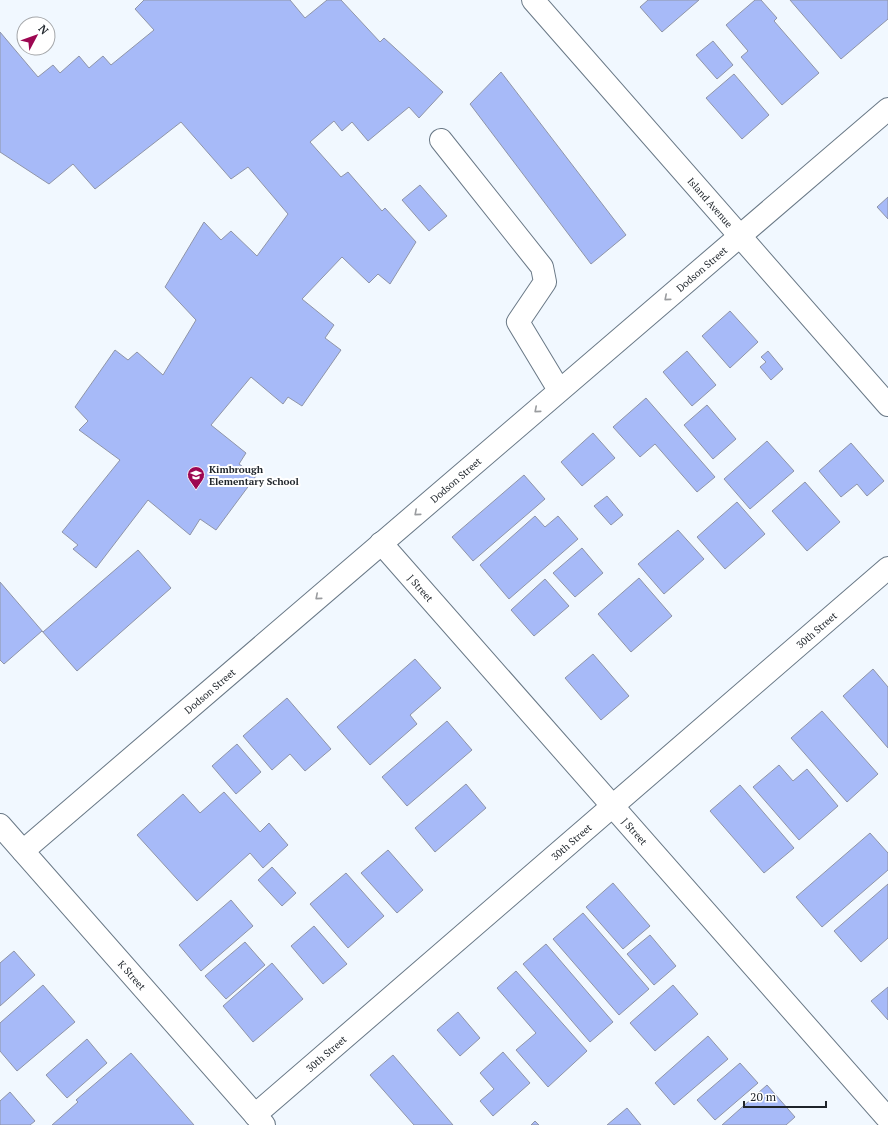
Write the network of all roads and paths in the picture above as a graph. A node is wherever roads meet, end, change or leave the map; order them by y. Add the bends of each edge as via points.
1 (533, 0) edge
2 (888, 109) edge
3 (440, 140) dead end
4 (739, 236) junction
5 (559, 390) junction
6 (888, 405) edge
7 (381, 543) junction
8 (888, 568) edge
9 (613, 806) junction
10 (0, 825) edge
11 (23, 851) junction
12 (888, 1119) edge
13 (259, 1120) edge

1 - 4 street, Island Avenue
2 - 4 street, Dodson Street
3 - 5 street via 542,267 545,282 518,322
4 -> 5 street, Dodson Street
4 - 6 street, Island Avenue
5 -> 7 street, Dodson Street
7 - 9 street, J Street
7 -> 11 street, Dodson Street
8 - 9 street, 30th Street
9 - 12 street, J Street
9 - 13 street, 30th Street
10 - 11 street, K Street
11 - 13 street, K Street

